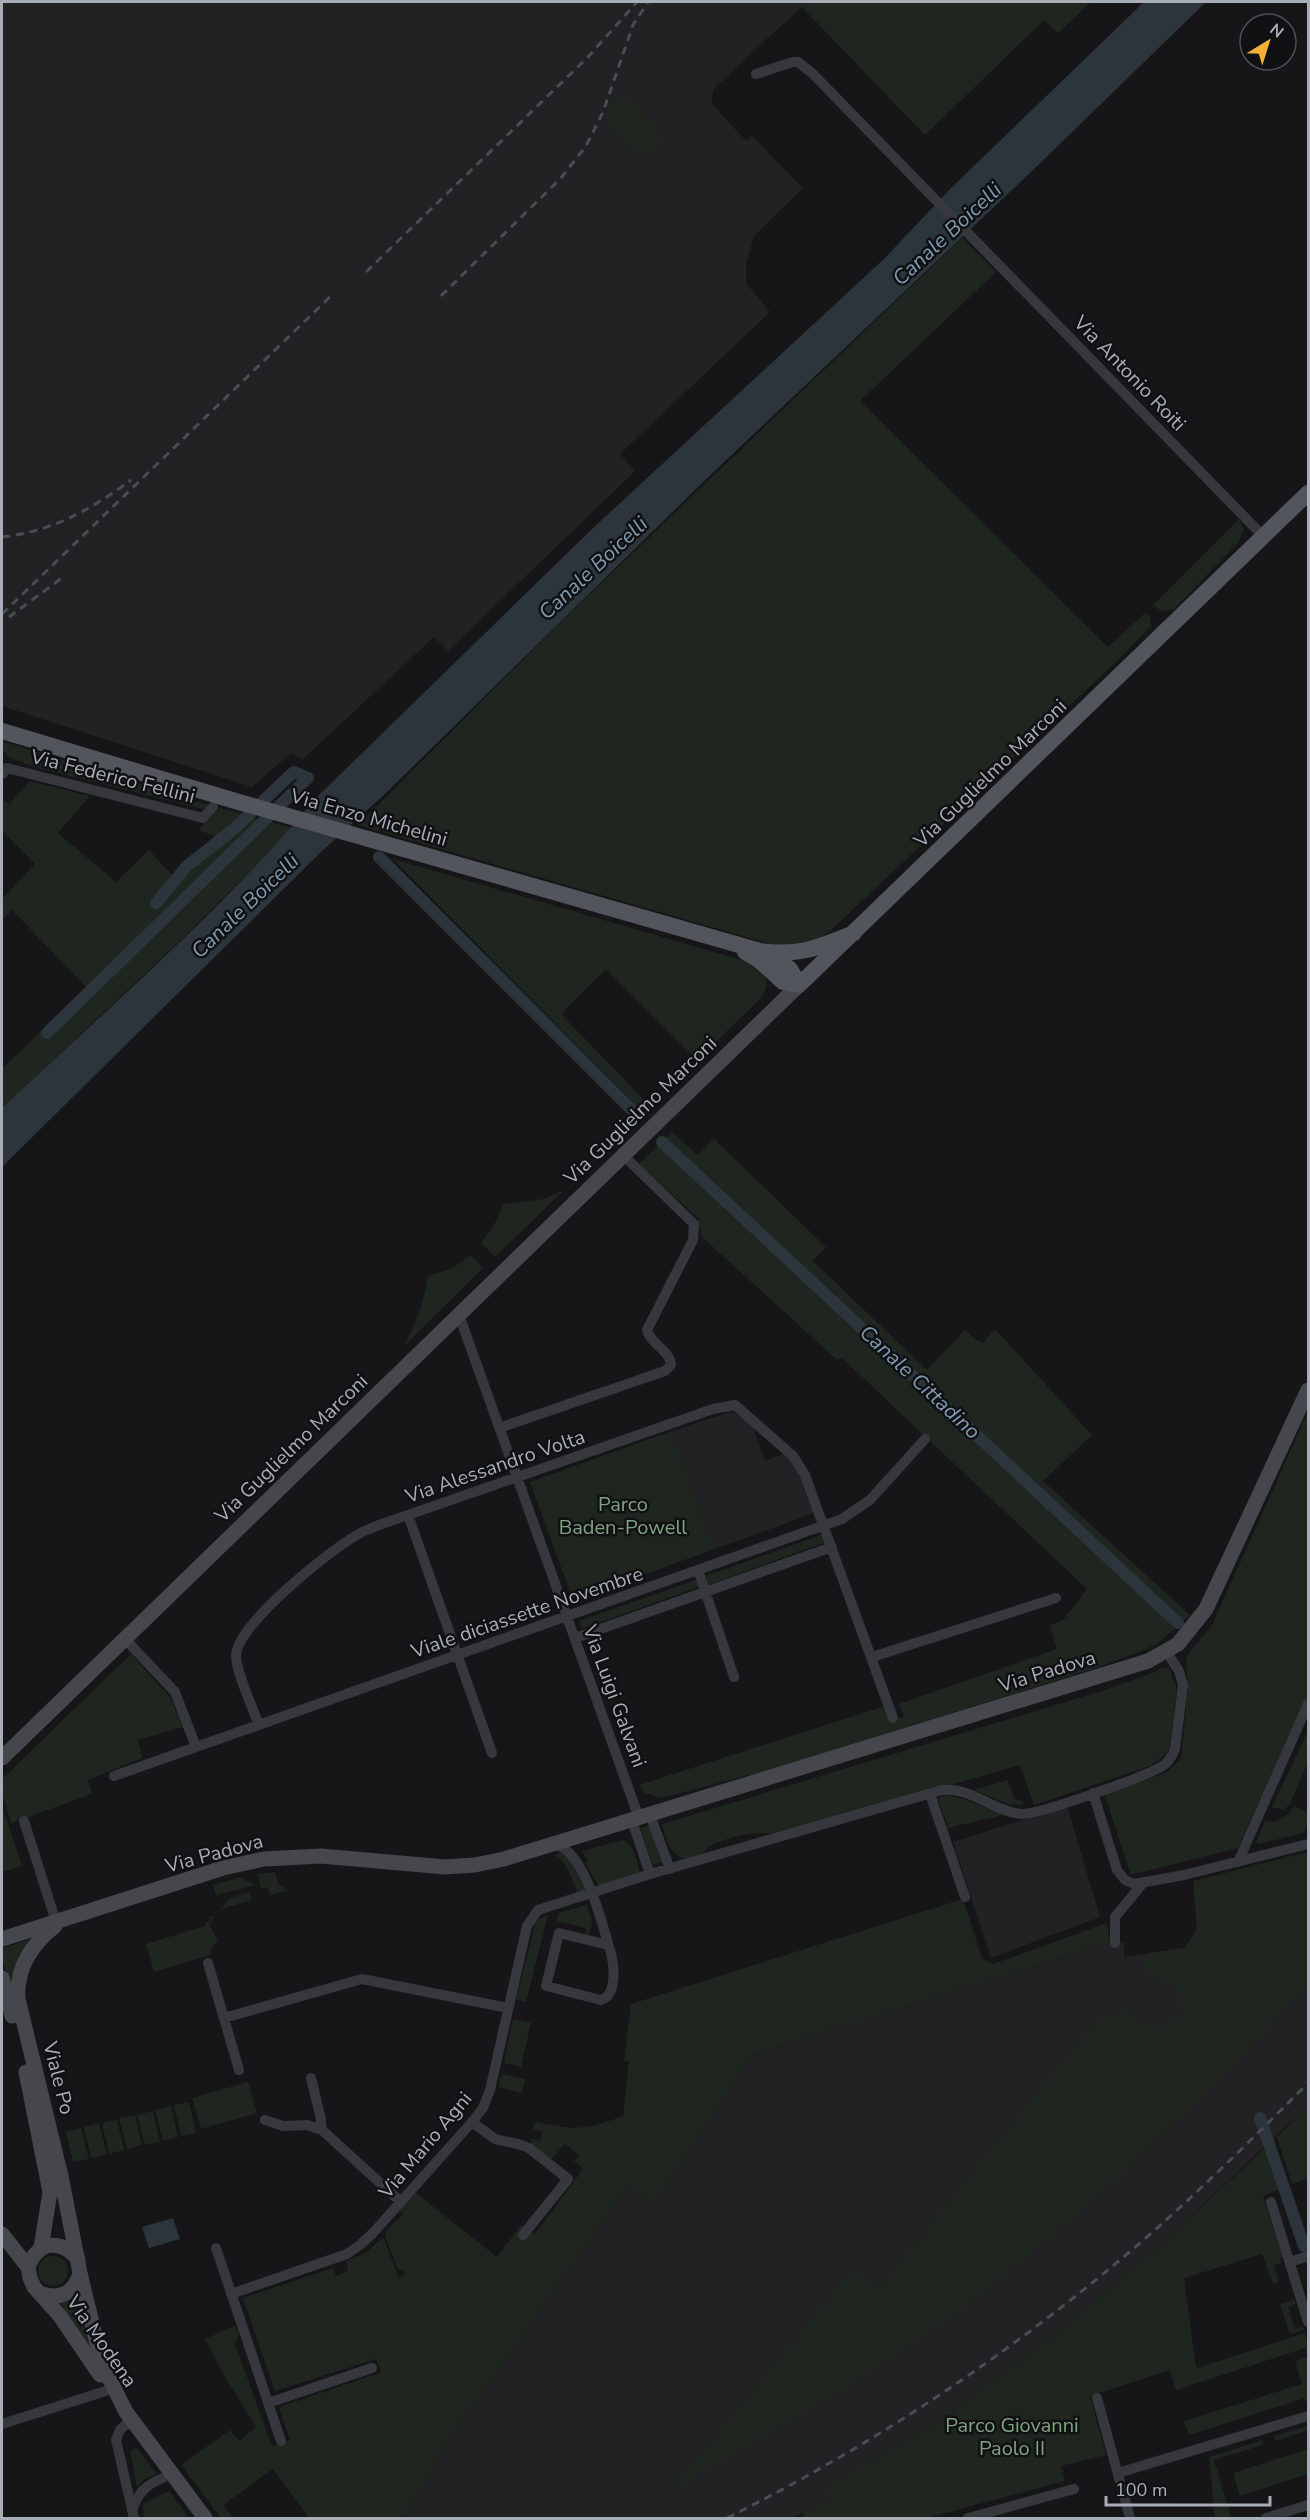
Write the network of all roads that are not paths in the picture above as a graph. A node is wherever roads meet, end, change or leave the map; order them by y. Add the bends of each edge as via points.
1 (756, 74) dead end
2 (1308, 493) edge
3 (1263, 536) junction
4 (2, 730) edge
5 (2, 774) edge
6 (213, 807) dead end
7 (854, 933) junction
8 (725, 942) junction
9 (770, 952) junction
10 (776, 976) junction
11 (799, 986) junction
12 (763, 1020) junction
13 (623, 1155) junction
14 (459, 1315) junction
15 (1308, 1390) edge
16 (499, 1428) junction
17 (925, 1439) dead end
18 (517, 1477) junction
19 (408, 1515) junction
20 (824, 1526) junction
21 (832, 1546) junction
22 (698, 1570) junction
23 (705, 1592) junction
24 (1056, 1598) dead end
25 (567, 1617) junction
26 (575, 1638) junction
27 (125, 1639) junction
28 (1166, 1652) junction
29 (457, 1656) junction
30 (872, 1657) junction
31 (734, 1677) dead end
32 (1308, 1704) edge
33 (893, 1718) dead end
34 (259, 1725) junction
35 (196, 1747) junction
36 (492, 1753) dead end
37 (2, 1758) edge
38 (114, 1776) dead end
39 (1094, 1793) junction
40 (930, 1794) junction
41 (640, 1818) junction
42 (24, 1821) dead end
43 (1308, 1843) edge
44 (550, 1845) junction
45 (1238, 1862) junction
46 (670, 1869) junction
47 (650, 1874) junction
48 (1138, 1884) junction
49 (592, 1894) junction
50 (965, 1897) dead end
51 (59, 1922) junction
52 (2, 1939) edge
53 (1114, 1943) dead end
54 (609, 1947) junction
55 (208, 1963) dead end
56 (2, 1978) edge
57 (508, 2008) junction
58 (224, 2018) junction
59 (239, 2070) dead end
60 (311, 2078) dead end
61 (265, 2120) dead end
62 (472, 2122) junction
63 (321, 2130) junction
64 (401, 2202) junction
65 (1270, 2202) dead end
66 (2, 2234) edge
67 (523, 2235) dead end
68 (41, 2248) junction
69 (216, 2248) dead end
70 (1308, 2256) edge
71 (1290, 2262) junction
72 (79, 2266) junction
73 (34, 2282) junction
74 (231, 2294) junction
75 (1308, 2322) edge
76 (372, 2368) dead end
77 (109, 2390) junction
78 (1097, 2397) dead end
79 (268, 2403) junction
80 (129, 2416) junction
81 (1308, 2416) edge
82 (2, 2424) edge
83 (282, 2441) dead end
84 (1118, 2473) junction
85 (164, 2478) dead end
86 (1074, 2489) dead end
87 (1308, 2505) edge
88 (133, 2515) edge
89 (206, 2518) edge
90 (968, 2518) edge
91 (1130, 2518) edge
92 (1266, 2518) edge

1 - 3 street, Via Antonio Roiti via 793,62 812,73
2 - 3 main road, Via Guglielmo Marconi
3 - 7 main road, Via Guglielmo Marconi
4 - 8 main road, Via Enzo Michelini
5 - 6 street, Via Federico Fellini via 7,768 203,818
7 - 9 main road, Via Enzo Michelini via 814,950
7 - 11 main road, Via Guglielmo Marconi
8 - 9 main road, Via Enzo Michelini
8 - 10 main road, Via Enzo Michelini via 759,960
9 - 11 main road via 790,969
10 - 11 main road, Via Enzo Michelini
10 - 12 main road via 777,998
11 - 12 main road, Via Guglielmo Marconi
12 - 13 main road, Via Guglielmo Marconi
13 - 14 main road, Via Guglielmo Marconi
13 - 16 street via 694,1224 693,1240 647,1330 670,1356 671,1365 665,1371
14 - 16 street, Via Luigi Galvani
14 - 27 main road, Via Guglielmo Marconi
15 - 28 main road, Via Padova via 1206,1609 1178,1644
16 - 18 street, Via Luigi Galvani
17 - 20 street, Viale diciassette Novembre via 862,1507
18 - 19 street, Via Alessandro Volta
18 - 20 street, Via Alessandro Volta via 713,1409 735,1405 801,1466
18 - 25 street, Via Luigi Galvani
19 - 29 street
19 - 34 street, Via Alessandro Volta via 339,1545 246,1630 236,1655
20 - 21 street
20 - 22 street, Viale diciassette Novembre
21 - 23 street, Viale diciassette Novembre
21 - 30 street
22 - 23 street
22 - 25 street, Viale diciassette Novembre
23 - 26 street, Viale diciassette Novembre
23 - 31 street
24 - 30 street
25 - 26 street, Via Luigi Galvani
25 - 29 street, Viale diciassette Novembre
26 - 41 street, Via Luigi Galvani
27 - 35 street via 175,1692
27 - 37 main road, Via Guglielmo Marconi
28 - 39 street via 1183,1685 1173,1756 1160,1767
28 - 41 main road, Via Padova via 1133,1667
29 - 34 street, Viale diciassette Novembre
29 - 36 street
30 - 33 street
32 - 45 street
34 - 35 street, Viale diciassette Novembre
35 - 38 street, Viale diciassette Novembre
39 - 40 street via 1029,1814 959,1791
39 - 48 street via 1117,1870 1125,1880
40 - 46 street
40 - 50 street
41 - 44 main road, Via Padova
41 - 46 street
41 - 47 street
42 - 51 street
43 - 45 street
44 - 49 street via 560,1845 572,1855
44 - 51 main road, Via Padova via 485,1863 445,1867 321,1856 264,1859 223,1868
45 - 48 street
46 - 47 street
47 - 49 street
48 - 53 street via 1115,1917
49 - 54 street
49 - 57 street, Via Mario Agni via 534,1913 527,1926
51 - 52 main road, Via Padova
51 - 72 main road, Viale Po via 28,1956 17,1992
54 - 54 street via 559,1933 546,1986 606,1999 615,1969
55 - 58 street
56 - 68 main road, Viale Po via 49,2181 50,2205
57 - 58 street via 362,1979
57 - 62 street, Via Mario Agni via 490,2090
58 - 59 street
60 - 63 street
61 - 63 street
62 - 64 street, Via Mario Agni
62 - 67 street via 495,2139 529,2148 568,2179
63 - 64 street
64 - 74 street, Via Mario Agni via 351,2252
65 - 71 street
66 - 73 main road, Via Modena
68 - 72 main road via 55,2245 69,2249
68 - 73 main road via 36,2253
69 - 74 street
70 - 71 street
71 - 75 street
72 - 73 main road, Via Modena via 78,2282 66,2294 58,2296
72 - 80 main road, Viale Po via 102,2364
73 - 77 main road, Via Modena
74 - 79 street
76 - 79 street
77 - 80 main road, Via Modena
77 - 82 street
78 - 84 street
79 - 83 street
80 - 88 street via 116,2440
80 - 89 main road, Viale Po
81 - 84 street
84 - 91 street
85 - 88 street via 147,2484 136,2496
86 - 90 street
87 - 92 street

